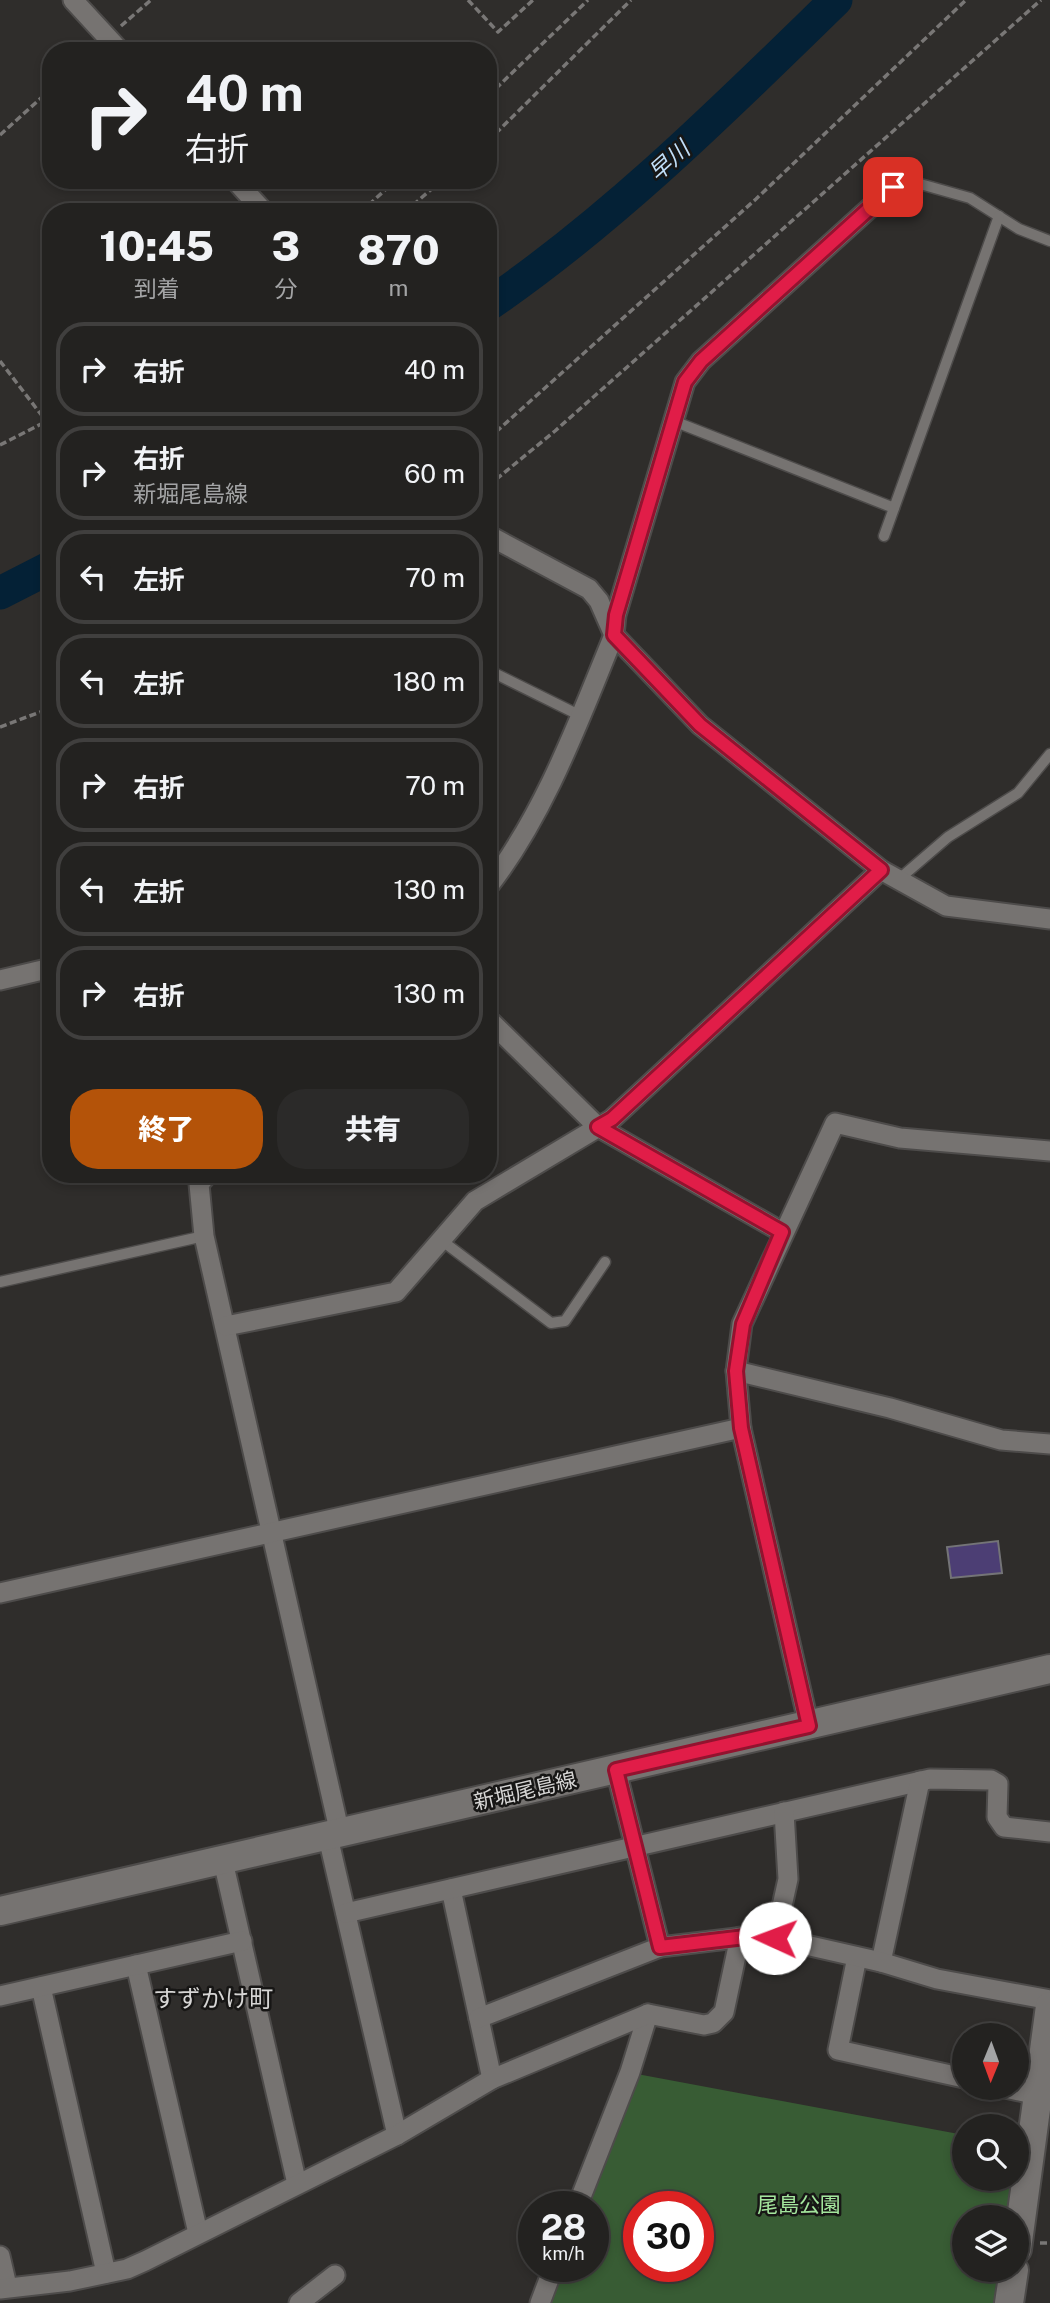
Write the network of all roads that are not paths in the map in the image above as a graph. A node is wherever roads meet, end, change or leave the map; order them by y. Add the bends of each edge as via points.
1 (74, 0) edge
2 (112, 42) edge
3 (906, 180) joint
4 (243, 189) edge
5 (256, 203) edge
6 (999, 216) junction
7 (1050, 241) edge
8 (676, 422) junction
9 (894, 508) junction
10 (884, 536) dead end
11 (497, 541) edge
12 (614, 635) junction
13 (497, 674) edge
14 (581, 716) junction
15 (1050, 754) edge
16 (497, 875) edge
17 (890, 875) junction
18 (1050, 919) edge
19 (42, 970) edge
20 (0, 979) edge
21 (497, 1028) edge
22 (598, 1127) junction
23 (1050, 1151) edge
24 (200, 1183) edge
25 (782, 1232) junction
26 (204, 1236) junction
27 (441, 1240) junction
28 (605, 1262) dead end
29 (0, 1282) edge
30 (226, 1326) junction
31 (736, 1371) junction
32 (741, 1428) junction
33 (1050, 1444) edge
34 (271, 1532) junction
35 (0, 1593) edge
36 (1050, 1669) edge
37 (809, 1726) junction
38 (616, 1770) junction
39 (920, 1781) junction
40 (784, 1812) junction
41 (1050, 1832) edge
42 (334, 1836) junction
43 (635, 1847) junction
44 (223, 1861) junction
45 (451, 1889) junction
46 (0, 1911) edge
47 (346, 1913) junction
48 (740, 1937) junction
49 (775, 1938) junction
50 (242, 1941) junction
51 (660, 1947) junction
52 (857, 1956) junction
53 (881, 1962) junction
54 (136, 1965) junction
55 (41, 1987) junction
56 (0, 1996) edge
57 (1050, 2003) edge
58 (648, 2014) junction
59 (479, 2018) junction
60 (952, 2075) edge
61 (492, 2079) junction
62 (1029, 2093) edge
63 (1038, 2095) junction
64 (397, 2135) junction
65 (297, 2183) junction
66 (583, 2191) edge
67 (1023, 2205) edge
68 (198, 2233) junction
69 (0, 2256) edge
70 (106, 2273) junction
71 (335, 2275) dead end
72 (548, 2282) edge
73 (1012, 2282) edge
74 (4, 2287) edge
75 (299, 2303) edge
76 (540, 2303) edge
77 (1009, 2303) edge

1 - 2 street
3 - 6 lane via 970,198
3 - 8 street via 701,361 685,382
4 - 5 street
6 - 7 lane
6 - 9 lane
8 - 9 lane
8 - 12 street via 616,615
9 - 10 lane
11 - 12 street via 589,589
12 - 14 street
12 - 17 street via 700,725
13 - 14 lane
14 - 16 street
15 - 17 lane via 1018,793
17 - 18 street via 946,906
17 - 22 street
19 - 20 street
21 - 22 street
22 - 25 street
22 - 27 street via 475,1200
23 - 25 street via 900,1138 835,1123
24 - 26 street
25 - 31 street via 743,1324
26 - 29 lane
26 - 30 street
27 - 28 lane via 558,1324 565,1321
27 - 30 street via 396,1292
30 - 34 street
31 - 32 street
31 - 33 street via 1001,1440
32 - 34 street
32 - 37 street
34 - 35 street
34 - 42 street
36 - 37 main road, 新堀尾島線
37 - 38 main road, 新堀尾島線
38 - 42 main road, 新堀尾島線
38 - 43 street
39 - 40 street
39 - 41 street via 991,1780 998,1784 997,1817 1004,1827
39 - 53 street
40 - 43 street
40 - 49 street via 788,1879
42 - 44 main road, 新堀尾島線
42 - 47 street
43 - 45 street
43 - 51 street
44 - 46 main road, 新堀尾島線
44 - 50 street
45 - 47 street
45 - 59 street
47 - 64 street
48 - 49 street
48 - 51 street
48 - 58 street via 720,2018 704,2025
49 - 52 street
50 - 54 street
50 - 65 street
51 - 59 street
52 - 53 street
52 - 60 street via 838,2050
53 - 57 street
54 - 55 street
54 - 68 street
55 - 56 street
55 - 70 street
57 - 63 main road
58 - 61 street
58 - 66 street
59 - 61 street
61 - 64 street
62 - 63 street
63 - 67 main road
64 - 65 street
65 - 68 street
68 - 70 street via 145,2262
69 - 74 street
70 - 74 street
71 - 75 street
72 - 76 street
73 - 77 main road

